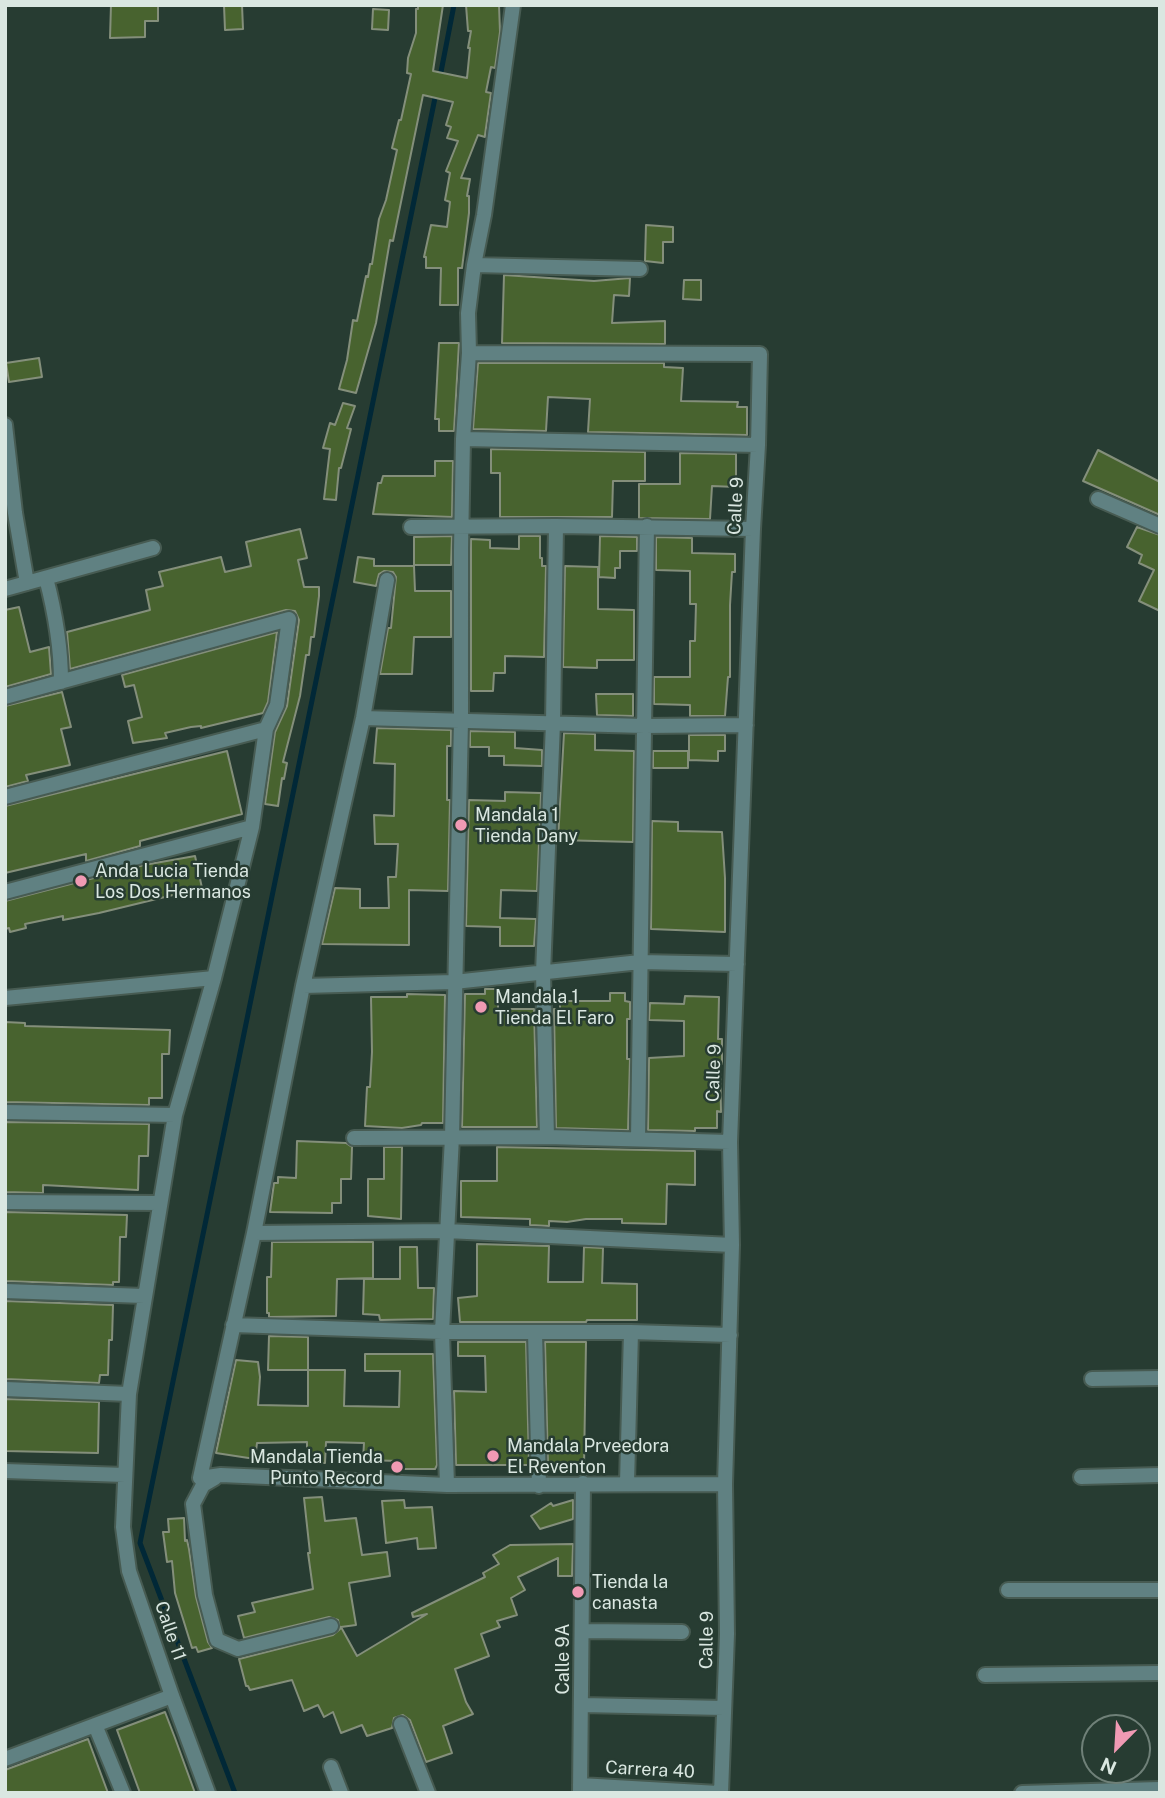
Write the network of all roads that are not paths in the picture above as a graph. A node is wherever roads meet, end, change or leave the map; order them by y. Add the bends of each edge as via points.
1 (513, 5) edge
2 (474, 265) junction
3 (640, 269) dead end
4 (469, 353) junction
5 (5, 425) edge
6 (463, 439) junction
7 (758, 445) junction
8 (1098, 499) dead end
9 (10, 515) edge
10 (556, 526) junction
11 (647, 526) junction
12 (411, 527) dead end
13 (463, 527) junction
14 (1160, 527) edge
15 (753, 529) junction
16 (153, 548) dead end
17 (46, 578) junction
18 (387, 580) dead end
19 (27, 583) junction
20 (5, 589) edge
21 (61, 682) junction
22 (5, 697) edge
23 (363, 718) junction
24 (461, 721) junction
25 (552, 723) junction
26 (746, 725) junction
27 (644, 726) junction
28 (266, 729) junction
29 (5, 797) edge
30 (252, 827) junction
31 (5, 892) edge
32 (640, 962) junction
33 (737, 964) junction
34 (543, 972) junction
35 (214, 978) junction
36 (454, 982) junction
37 (303, 986) junction
38 (5, 998) edge
39 (5, 1112) edge
40 (176, 1115) junction
41 (547, 1137) junction
42 (354, 1138) dead end
43 (452, 1138) junction
44 (638, 1138) junction
45 (730, 1142) junction
46 (5, 1202) edge
47 (160, 1203) junction
48 (447, 1231) junction
49 (254, 1233) junction
50 (732, 1245) junction
51 (5, 1291) edge
52 (144, 1296) junction
53 (233, 1325) junction
54 (442, 1332) junction
55 (631, 1332) junction
56 (535, 1333) junction
57 (730, 1335) junction
58 (1160, 1378) edge
59 (1091, 1379) dead end
60 (5, 1389) edge
61 (129, 1394) junction
62 (5, 1471) edge
63 (125, 1475) junction
64 (220, 1475) junction
65 (1160, 1475) edge
66 (1081, 1476) dead end
67 (583, 1483) junction
68 (627, 1483) junction
69 (447, 1485) junction
70 (725, 1485) junction
71 (539, 1486) junction
72 (1008, 1590) dead end
73 (1160, 1590) edge
74 (331, 1626) dead end
75 (583, 1631) junction
76 (682, 1632) dead end
77 (1160, 1673) edge
78 (985, 1675) dead end
79 (172, 1696) junction
80 (582, 1704) junction
81 (724, 1708) junction
82 (401, 1724) dead end
83 (95, 1725) junction
84 (5, 1759) edge
85 (331, 1767) dead end
86 (580, 1789) edge
87 (1160, 1789) edge
88 (123, 1793) edge
89 (208, 1793) edge
90 (341, 1793) edge
91 (428, 1793) edge
92 (720, 1793) edge
93 (1022, 1793) edge

1 - 2 street
2 - 3 street
2 - 4 street
4 - 6 street
4 - 7 street, Calle 9 via 760,354
5 - 9 street
6 - 7 street
6 - 13 street
7 - 15 street, Calle 9
8 - 14 street
9 - 19 street
10 - 11 street
10 - 13 street
10 - 25 street
11 - 15 street
11 - 27 street
12 - 13 street
13 - 24 street
15 - 26 street, Calle 9
16 - 17 street
17 - 19 street
17 - 21 street
18 - 23 street
19 - 20 street
21 - 22 street
21 - 28 street, Calle 11 via 289,619 277,705
23 - 24 street
23 - 37 street
24 - 25 street
24 - 36 street
25 - 27 street
25 - 34 street
26 - 27 street
26 - 33 street, Calle 9
27 - 32 street
28 - 29 street
28 - 30 street, Calle 11
30 - 31 street
30 - 35 street, Calle 11
32 - 33 street
32 - 34 street
32 - 44 street
33 - 45 street, Calle 9
34 - 36 street
34 - 41 street
35 - 38 street
35 - 40 street, Calle 11
36 - 37 street
36 - 43 street
37 - 49 street
39 - 40 street
40 - 47 street, Calle 11
41 - 43 street
41 - 44 street
42 - 43 street
43 - 48 street
44 - 45 street
45 - 50 street, Calle 9
46 - 47 street
47 - 52 street, Calle 11
48 - 49 street
48 - 50 street
48 - 54 street
49 - 53 street
50 - 57 street, Calle 9
51 - 52 street
52 - 61 street, Calle 11
53 - 54 street
53 - 64 street via 200,1479
54 - 56 street
54 - 69 street
55 - 56 street
55 - 57 street
55 - 68 street
56 - 71 street
57 - 70 street, Calle 9
58 - 59 street
60 - 61 street
61 - 63 street, Calle 11
62 - 63 street
63 - 79 street, Calle 11 via 123,1527 129,1571
64 - 69 street
64 - 74 street via 203,1485 193,1504 205,1595 217,1640 238,1649
65 - 66 street
67 - 68 street
67 - 71 street
67 - 75 street, Calle 9A
68 - 70 street
69 - 71 street
70 - 81 street, Calle 9
72 - 73 street
75 - 76 street
75 - 80 street, Calle 9A
77 - 78 street
79 - 83 street
79 - 89 street, Calle 11
80 - 81 street
80 - 86 street, Calle 9A
81 - 92 street, Calle 9
82 - 91 street
83 - 84 street
83 - 88 street
85 - 90 street
86 - 92 street, Carrera 40
87 - 93 street

